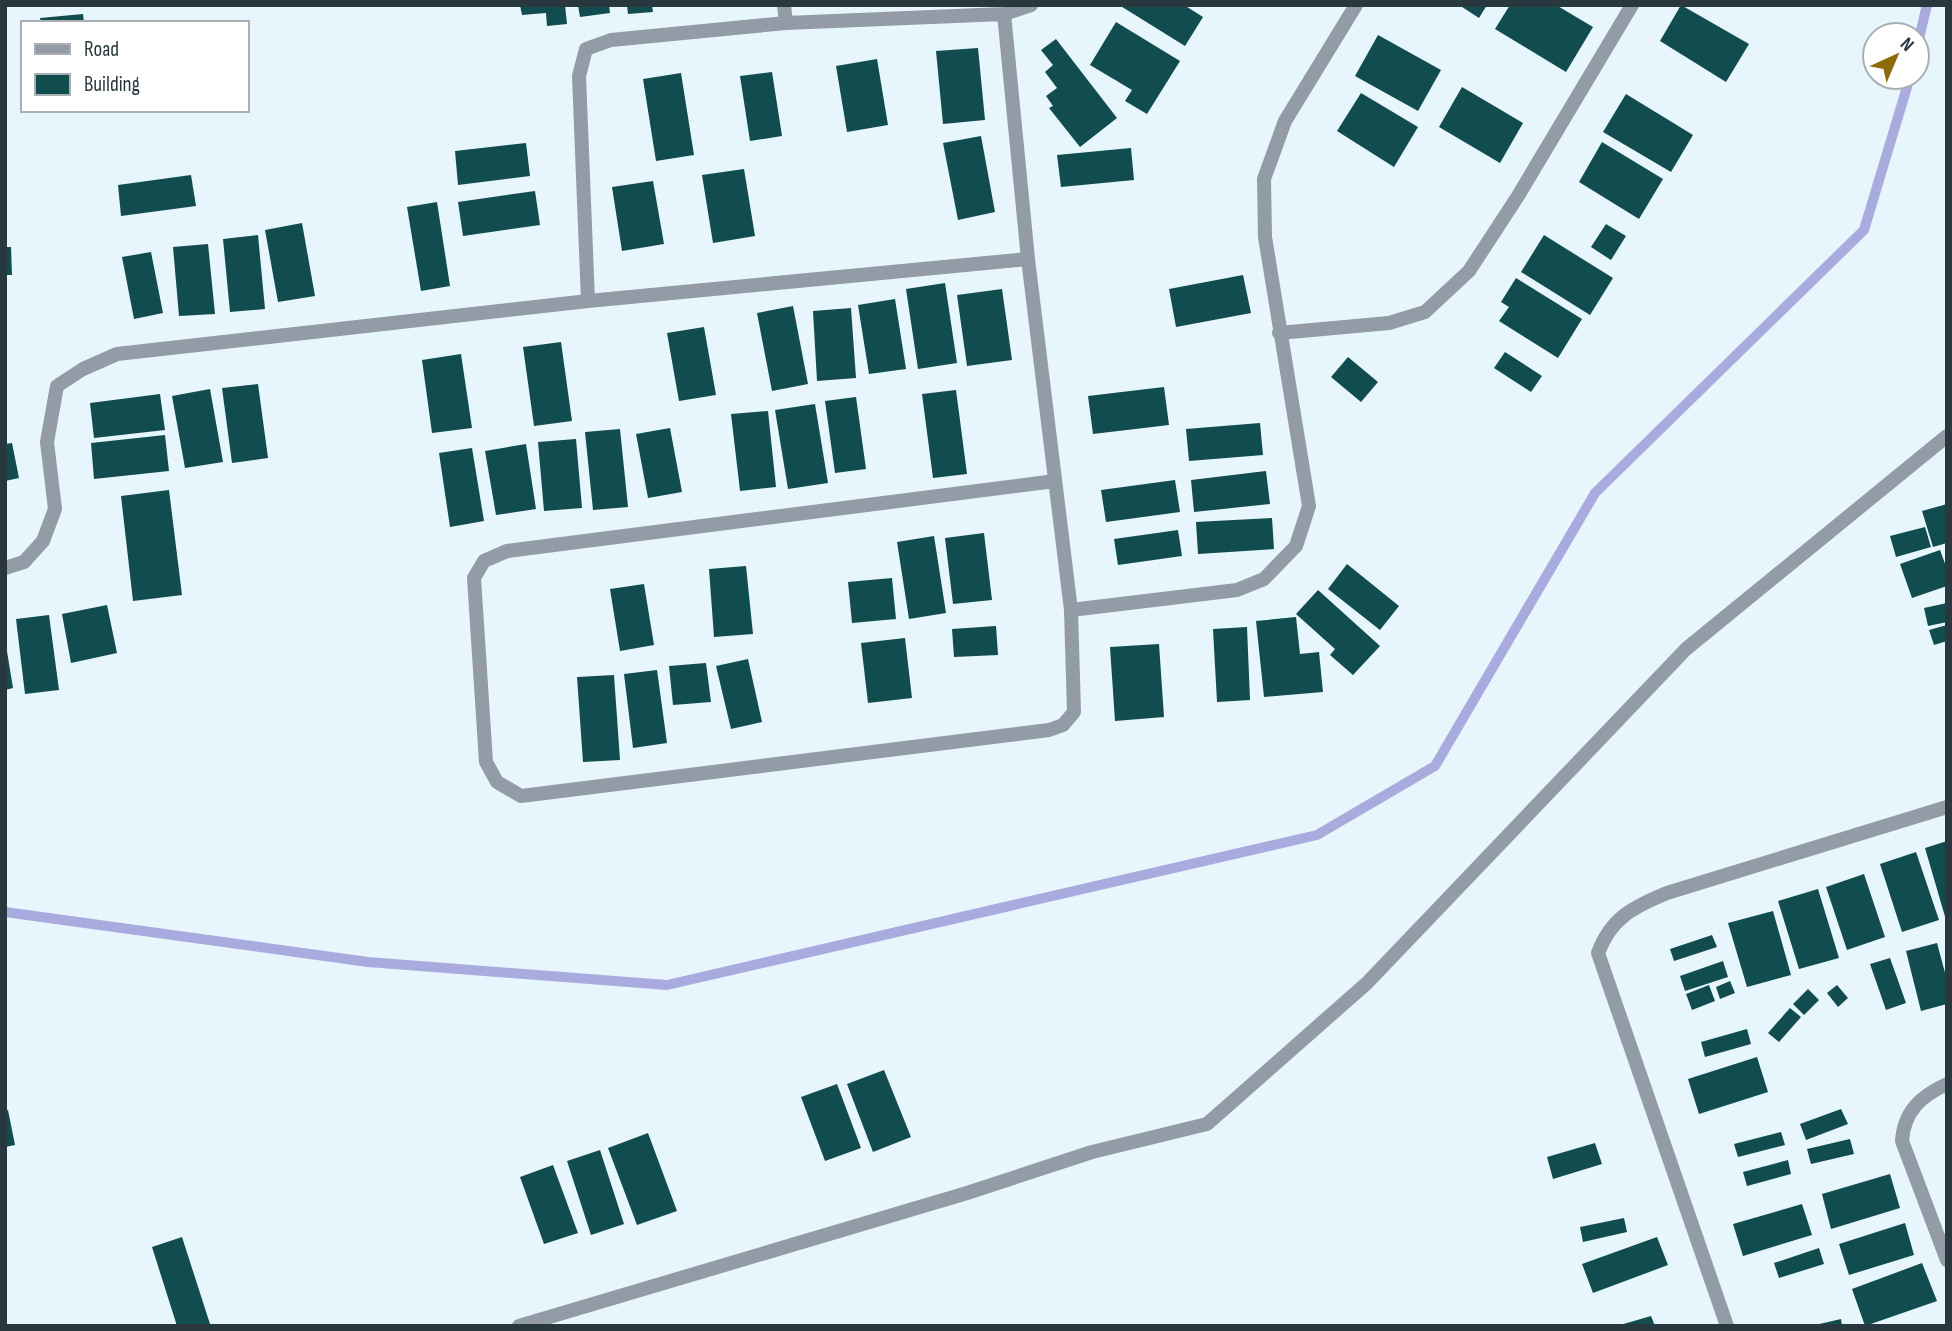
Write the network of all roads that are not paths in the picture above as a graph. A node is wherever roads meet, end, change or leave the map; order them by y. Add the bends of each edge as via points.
1 (784, 5) edge
2 (1031, 5) edge
3 (1356, 5) edge
4 (1632, 5) edge
5 (1004, 13) junction
6 (786, 23) junction
7 (1028, 259) junction
8 (588, 301) junction
9 (1279, 333) junction
10 (1947, 436) edge
11 (1055, 481) junction
12 (5, 568) edge
13 (1071, 610) junction
14 (1947, 807) edge
15 (1947, 1084) edge
16 (1947, 1260) edge
17 (519, 1326) edge
18 (1727, 1326) edge

1 - 6 street
2 - 5 street
3 - 9 street via 1285,121 1264,179 1265,237
4 - 9 street via 1469,271 1425,312 1388,323
5 - 6 street
5 - 7 street
6 - 8 street via 611,40 586,49 579,76
7 - 8 street
7 - 11 street
8 - 12 street via 117,355 83,369 57,386 47,442 55,509 43,541 24,562
9 - 13 street via 1309,506 1296,546 1264,579 1237,590
10 - 17 street via 1686,649 1367,983 1207,1124 1092,1152 967,1194
11 - 13 street
11 - 13 street via 506,551 484,561 474,578 486,762 497,782 521,796 1049,730 1063,725 1074,712
14 - 18 street via 1667,893 1638,905 1606,931 1598,953
15 - 16 street via 1914,1106 1903,1124 1902,1141

